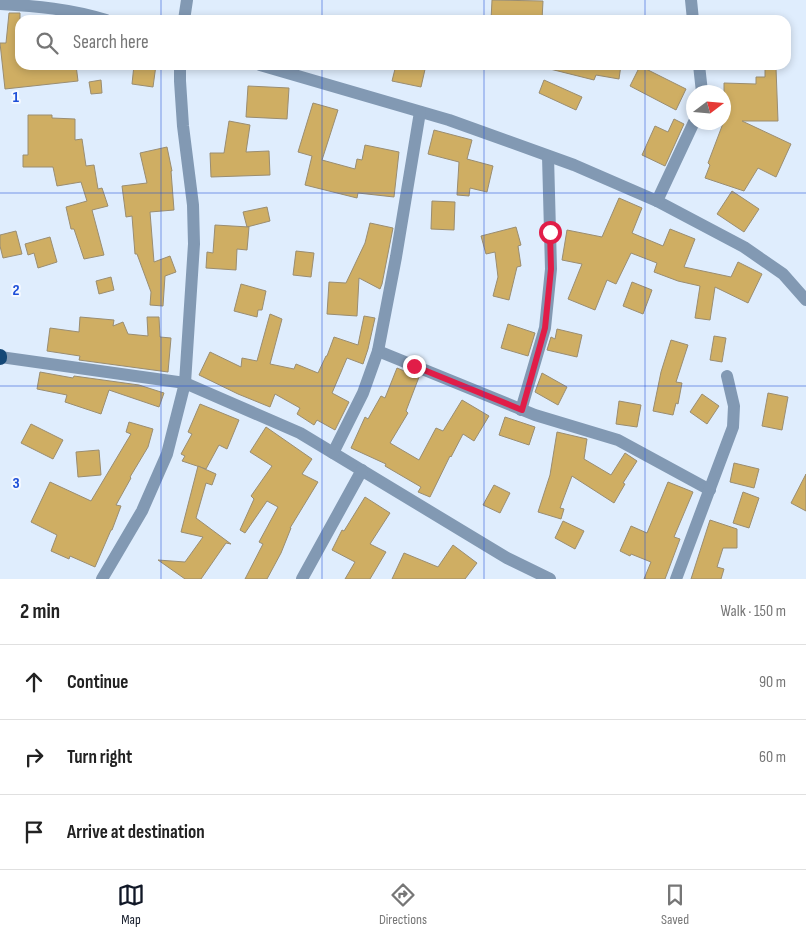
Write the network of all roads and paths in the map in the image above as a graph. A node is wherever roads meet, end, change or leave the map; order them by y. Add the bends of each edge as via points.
1 (187, 0) edge
2 (691, 0) edge
3 (0, 4) edge
4 (91, 15) edge
5 (185, 15) edge
6 (692, 15) edge
7 (180, 70) edge
8 (277, 70) edge
9 (700, 70) edge
10 (701, 85) edge
11 (420, 112) junction
12 (690, 130) edge
13 (548, 156) junction
14 (657, 201) junction
15 (806, 300) edge
16 (378, 351) junction
17 (0, 357) edge
18 (727, 376) dead end
19 (185, 383) junction
20 (522, 410) junction
21 (333, 453) junction
22 (362, 470) junction
23 (710, 490) junction
24 (102, 579) edge
25 (302, 579) edge
26 (550, 579) edge
27 (676, 579) edge

1 - 5 street
2 - 6 street
3 - 4 street via 46,7
7 - 19 street via 194,244
8 - 11 street
9 - 10 street
11 - 13 street
11 - 16 street
12 - 14 street
13 - 14 street
13 - 20 street via 551,269 545,328
14 - 15 street via 744,247 783,274
16 - 20 street
16 - 21 street via 363,393
17 - 19 street
18 - 23 street via 734,406 733,427
19 - 21 street via 300,433
19 - 24 street via 167,454 142,511
20 - 23 street via 618,440
21 - 22 street
22 - 25 street
22 - 26 street via 507,558
23 - 27 street

